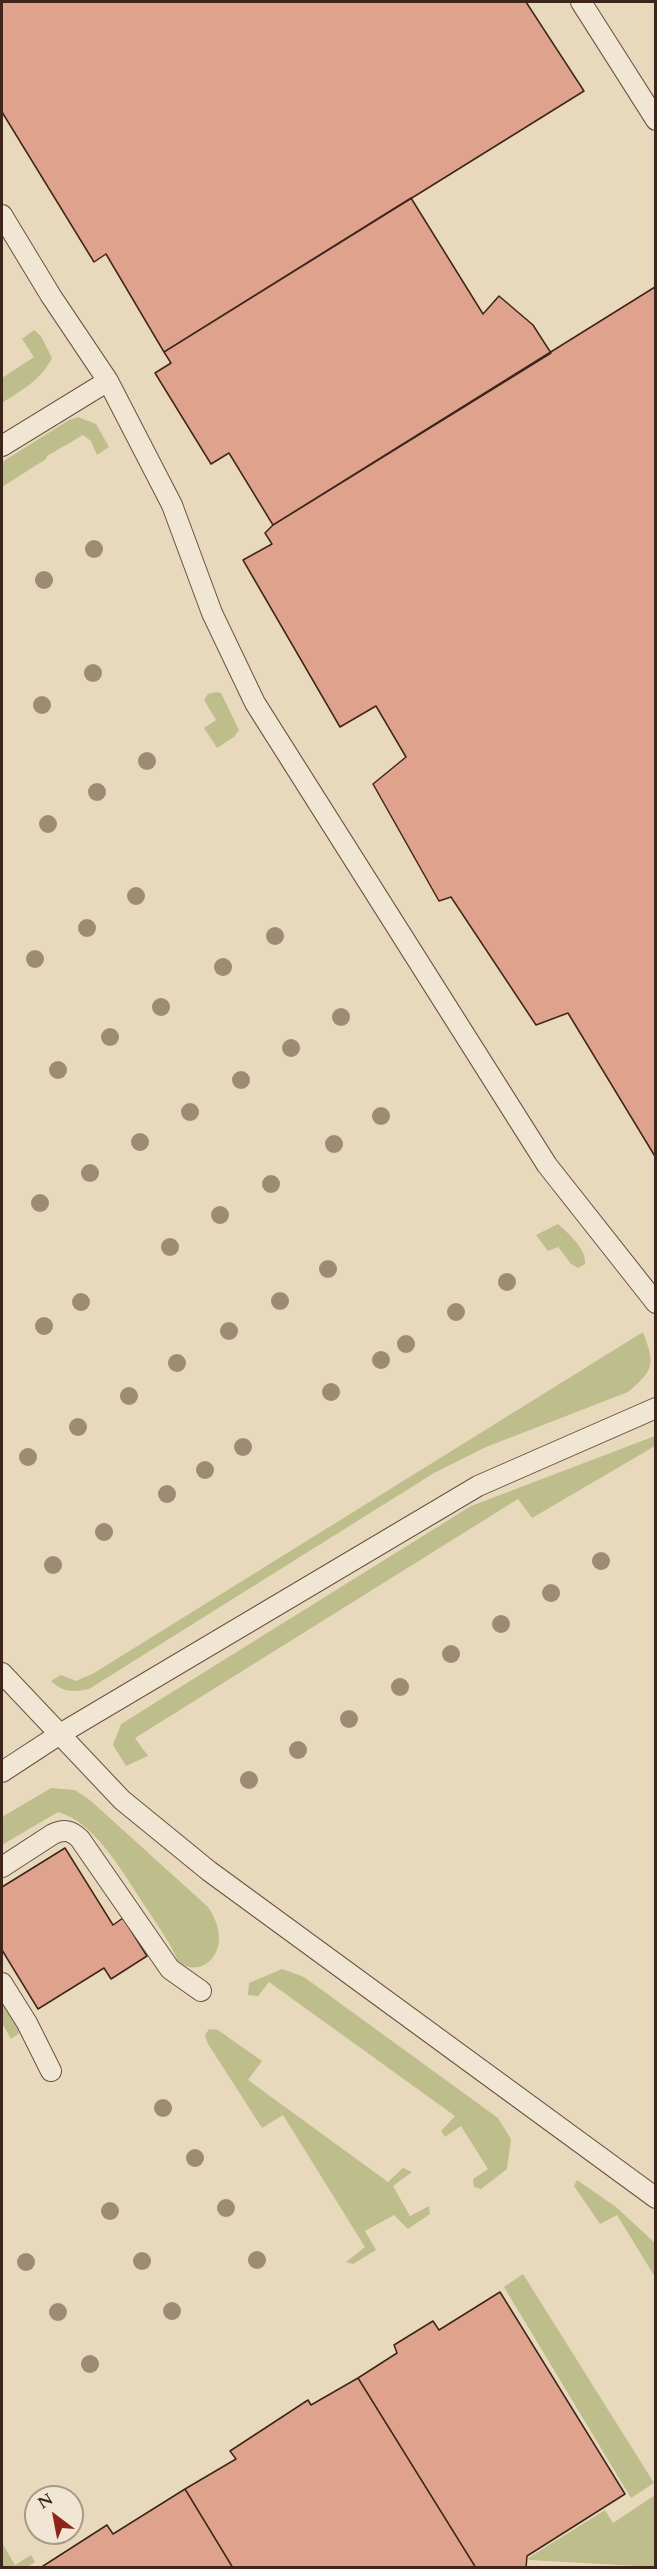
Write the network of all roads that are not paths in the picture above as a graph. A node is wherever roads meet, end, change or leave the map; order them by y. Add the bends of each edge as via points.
1 (581, 2) edge
2 (656, 120) edge
3 (2, 215) edge
4 (108, 381) junction
5 (2, 446) edge
6 (656, 1303) edge
7 (656, 1408) edge
8 (2, 1673) edge
9 (60, 1734) junction
10 (2, 1772) edge
11 (2, 1867) edge
12 (2, 1983) edge
13 (201, 1991) dead end
14 (51, 2071) dead end
15 (656, 2198) edge

1 - 2 lane
3 - 4 lane
4 - 5 lane
4 - 6 lane via 172,505 212,614 255,703 547,1165
7 - 9 lane via 478,1486
8 - 9 lane
9 - 10 lane
9 - 15 lane via 122,1800 209,1871
11 - 13 lane via 53,1834 62,1830 72,1832 170,1969
12 - 14 lane

